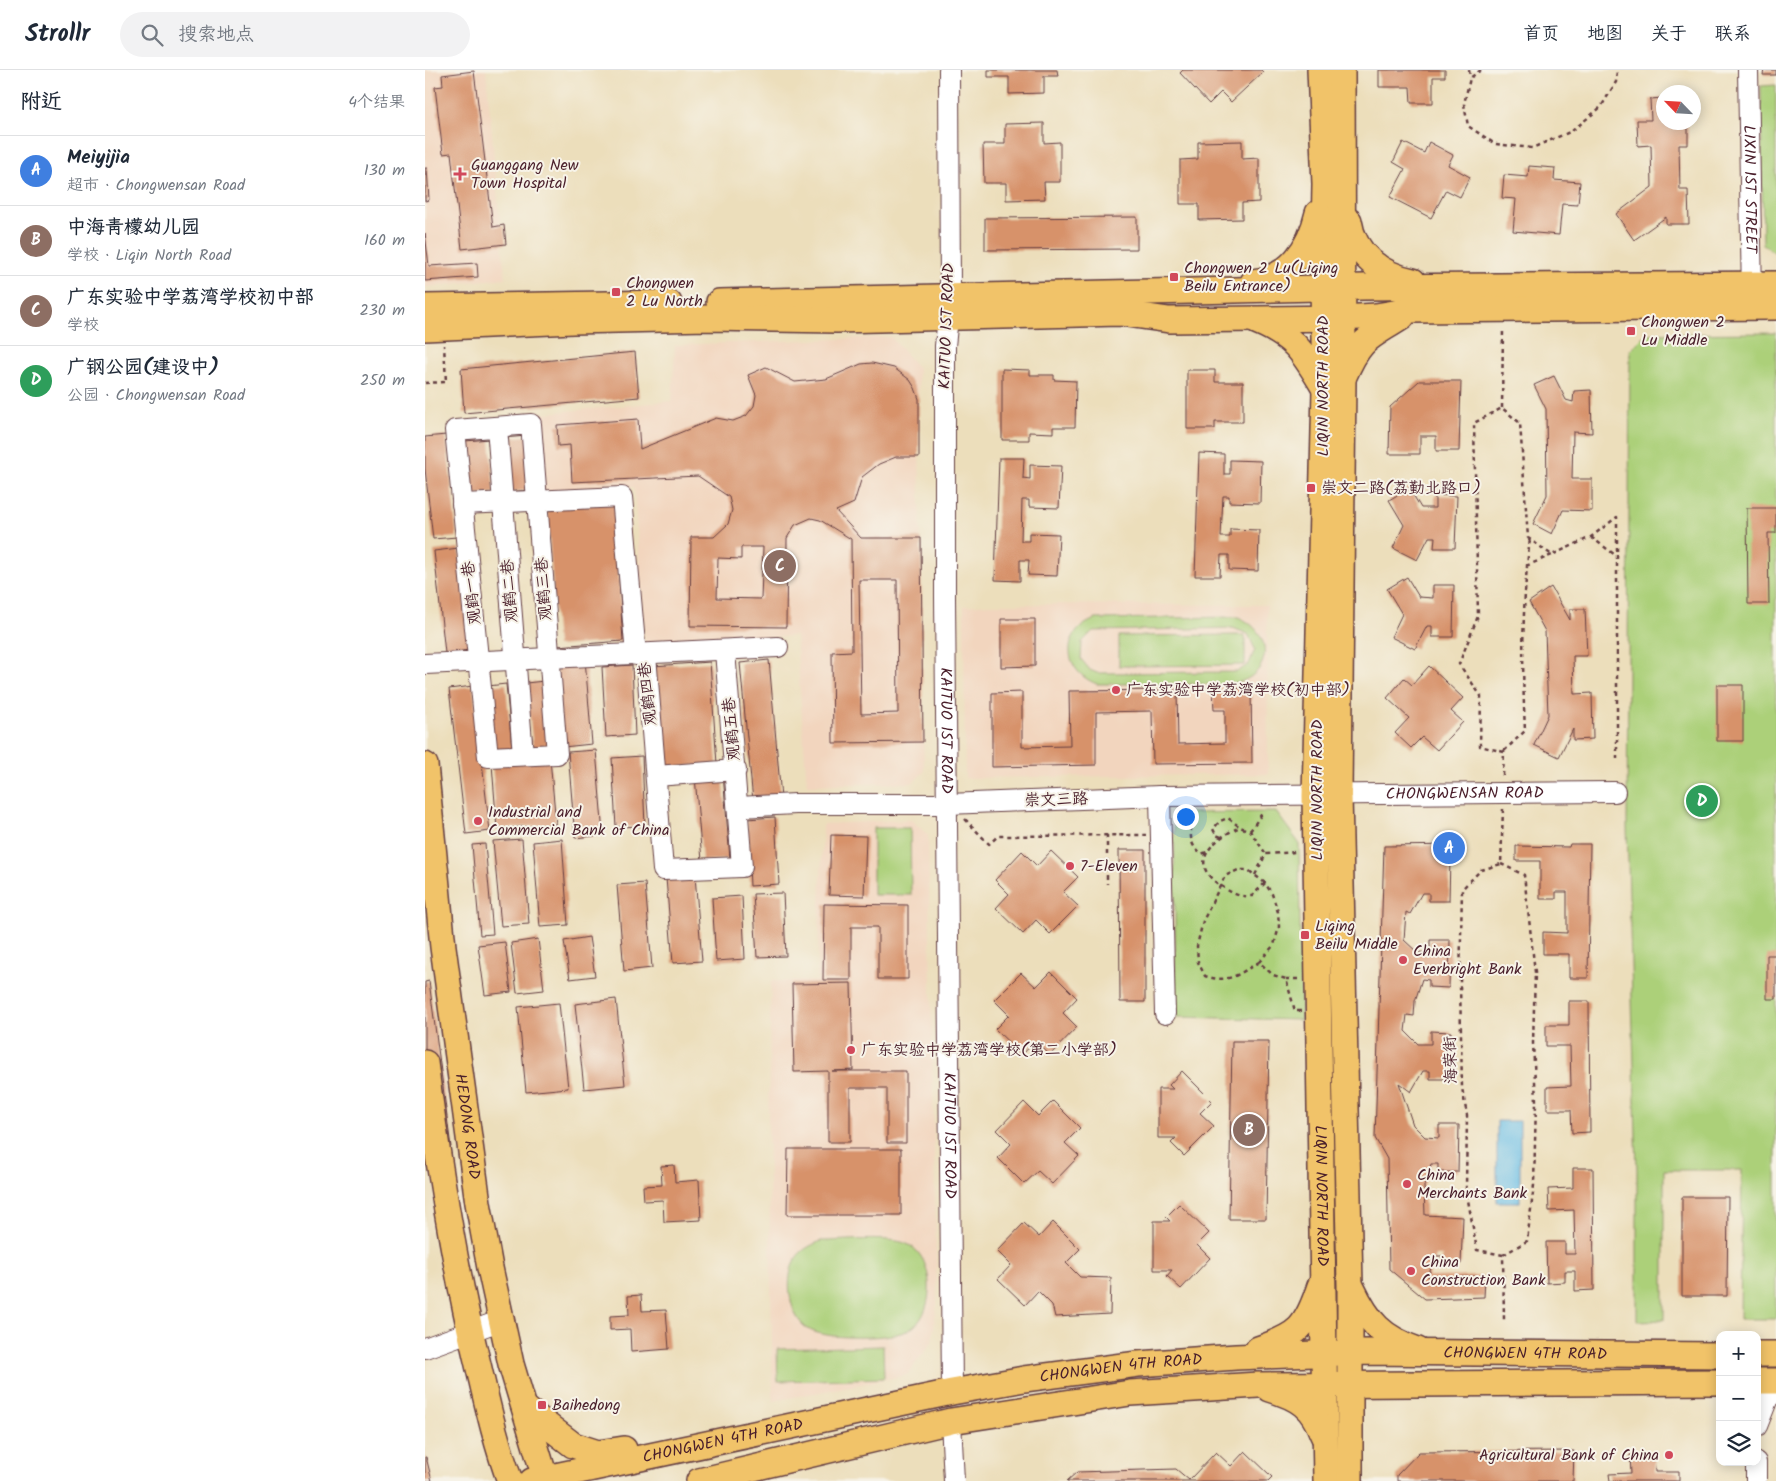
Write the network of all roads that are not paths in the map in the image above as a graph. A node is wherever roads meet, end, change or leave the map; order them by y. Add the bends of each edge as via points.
1 (949, 70) edge
2 (1320, 70) edge
3 (1342, 70) edge
4 (1748, 70) edge
5 (1335, 187) junction
6 (1776, 284) edge
7 (1440, 287) junction
8 (1333, 288) junction
9 (1173, 292) junction
10 (1760, 299) edge
11 (425, 307) edge
12 (949, 308) junction
13 (1412, 310) junction
14 (1333, 318) junction
15 (1253, 319) junction
16 (1169, 320) junction
17 (435, 335) edge
18 (1334, 384) junction
19 (497, 427) junction
20 (538, 500) junction
21 (503, 502) junction
22 (461, 504) junction
23 (778, 647) dead end
24 (725, 651) junction
25 (641, 655) junction
26 (548, 659) junction
27 (515, 661) junction
28 (480, 662) junction
29 (425, 664) edge
30 (523, 755) junction
31 (425, 765) edge
32 (736, 770) junction
33 (656, 776) junction
34 (1615, 792) dead end
35 (1327, 795) junction
36 (1160, 796) junction
37 (947, 804) junction
38 (739, 807) junction
39 (663, 870) joint
40 (1165, 1014) dead end
41 (425, 1064) edge
42 (1323, 1222) junction
43 (1349, 1223) junction
44 (1324, 1274) junction
45 (1350, 1285) junction
46 (501, 1320) junction
47 (470, 1331) junction
48 (425, 1348) edge
49 (1350, 1353) junction
50 (1324, 1354) junction
51 (1441, 1354) junction
52 (1761, 1354) edge
53 (1776, 1354) edge
54 (1716, 1355) edge
55 (1226, 1358) junction
56 (1761, 1381) edge
57 (1776, 1381) edge
58 (1694, 1382) junction
59 (1716, 1382) edge
60 (1441, 1383) junction
61 (1324, 1384) junction
62 (1350, 1384) junction
63 (1258, 1385) junction
64 (1217, 1386) junction
65 (1716, 1387) edge
66 (952, 1392) junction
67 (1776, 1392) edge
68 (525, 1408) junction
69 (951, 1421) junction
70 (1759, 1421) edge
71 (705, 1445) junction
72 (1338, 1445) junction
73 (660, 1453) junction
74 (1756, 1466) edge
75 (541, 1480) edge
76 (704, 1480) edge
77 (510, 1481) edge
78 (954, 1481) edge
79 (1326, 1481) edge
80 (1350, 1481) edge
81 (1756, 1481) edge

1 - 12 street, KAITUO 1ST ROAD
2 - 5 main road, LIQIN NORTH ROAD
3 - 5 main road, LIQIN NORTH ROAD
4 - 10 street, LIXIN 1ST STREET
5 - 7 main road via 1360,251 1374,265 1396,278
5 - 8 main road, LIQIN NORTH ROAD
5 - 9 main road via 1297,260 1285,271 1261,281
6 - 10 main road
7 - 8 main road
7 - 10 main road
8 - 9 main road
8 - 14 main road, LIQIN NORTH ROAD
9 - 12 main road
9 - 16 main road via 1182,300 1183,310
10 - 13 main road
11 - 12 main road
12 - 16 main road via 1120,313
12 - 17 main road via 837,320 573,321
12 - 37 street, KAITUO 1ST ROAD via 945,346
13 - 14 main road
13 - 18 main road via 1364,340
14 - 15 main road
14 - 18 main road, LIQIN NORTH ROAD
15 - 16 main road
15 - 18 main road via 1293,341
18 - 35 main road, LIQIN NORTH ROAD
19 - 20 street, 观鹤三巷 via 531,424
19 - 21 street, 观鹤二巷
19 - 22 street, 观鹤一巷 via 455,430
20 - 21 street
20 - 25 street, 观鹤四巷 via 622,497
20 - 26 street, 观鹤三巷
21 - 22 street
21 - 27 street, 观鹤二巷
22 - 28 street, 观鹤一巷
23 - 24 street
24 - 25 street
24 - 32 street, 观鹤五巷
25 - 26 street
25 - 33 street, 观鹤四巷
26 - 27 street
26 - 30 street, 观鹤三巷 via 557,754
27 - 28 street
27 - 30 street, 观鹤二巷
28 - 29 street
28 - 30 street, 观鹤一巷 via 488,757
31 - 46 main road, HEDONG ROAD via 443,947 469,1142
32 - 33 street
32 - 38 street, 观鹤五巷
33 - 39 street, 观鹤四巷
34 - 35 street, CHONGWENSAN ROAD
35 - 36 street, 崇文三路
35 - 42 main road, LIQIN NORTH ROAD
35 - 43 main road, LIQIN NORTH ROAD
36 - 37 street, 崇文三路
36 - 40 street
37 - 38 street, 崇文三路
37 - 66 street, KAITUO 1ST ROAD
38 - 39 street, 观鹤五巷 via 742,866
41 - 47 main road, HEDONG ROAD via 452,1246
42 - 43 street via 1332,1230 1341,1230
42 - 44 main road, LIQIN NORTH ROAD
43 - 45 main road, LIQIN NORTH ROAD
44 - 50 main road, LIQIN NORTH ROAD
44 - 55 main road via 1299,1331 1285,1340
45 - 49 main road, LIQIN NORTH ROAD
45 - 51 main road via 1373,1325 1391,1339
46 - 47 street
46 - 68 main road, HEDONG ROAD
47 - 48 street
47 - 77 main road, HEDONG ROAD
49 - 50 main road, CHONGWEN 4TH ROAD
49 - 51 main road, CHONGWEN 4TH ROAD
49 - 62 main road, LIQIN NORTH ROAD
50 - 55 main road, CHONGWEN 4TH ROAD
50 - 61 main road, LIQIN NORTH ROAD
51 - 54 main road, CHONGWEN 4TH ROAD
51 - 60 main road via 1445,1362
52 - 53 main road
55 - 64 main road via 1226,1374
55 - 66 main road, CHONGWEN 4TH ROAD via 1128,1365
56 - 57 main road
58 - 59 main road, CHONGWEN 4TH ROAD
58 - 60 main road, CHONGWEN 4TH ROAD
58 - 65 street
60 - 62 main road, CHONGWEN 4TH ROAD
60 - 72 main road via 1382,1391 1366,1398
61 - 62 main road, CHONGWEN 4TH ROAD
61 - 63 main road, CHONGWEN 4TH ROAD
61 - 72 main road, LIQIN NORTH ROAD
62 - 72 main road, LIQIN NORTH ROAD
63 - 64 main road, CHONGWEN 4TH ROAD
63 - 72 main road via 1302,1402
64 - 69 main road, CHONGWEN 4TH ROAD via 1130,1393
66 - 71 main road, CHONGWEN 4TH ROAD
67 - 70 street via 1768,1398
68 - 73 main road via 573,1445 598,1453 633,1448
68 - 75 main road, HEDONG ROAD
69 - 76 main road, CHONGWEN 4TH ROAD
69 - 78 street
71 - 73 main road, CHONGWEN 4TH ROAD
71 - 76 main road via 690,1459 694,1472
72 - 79 main road, LIQIN NORTH ROAD
72 - 80 main road, LIQIN NORTH ROAD
73 - 75 main road, CHONGWEN 4TH ROAD
74 - 81 street

